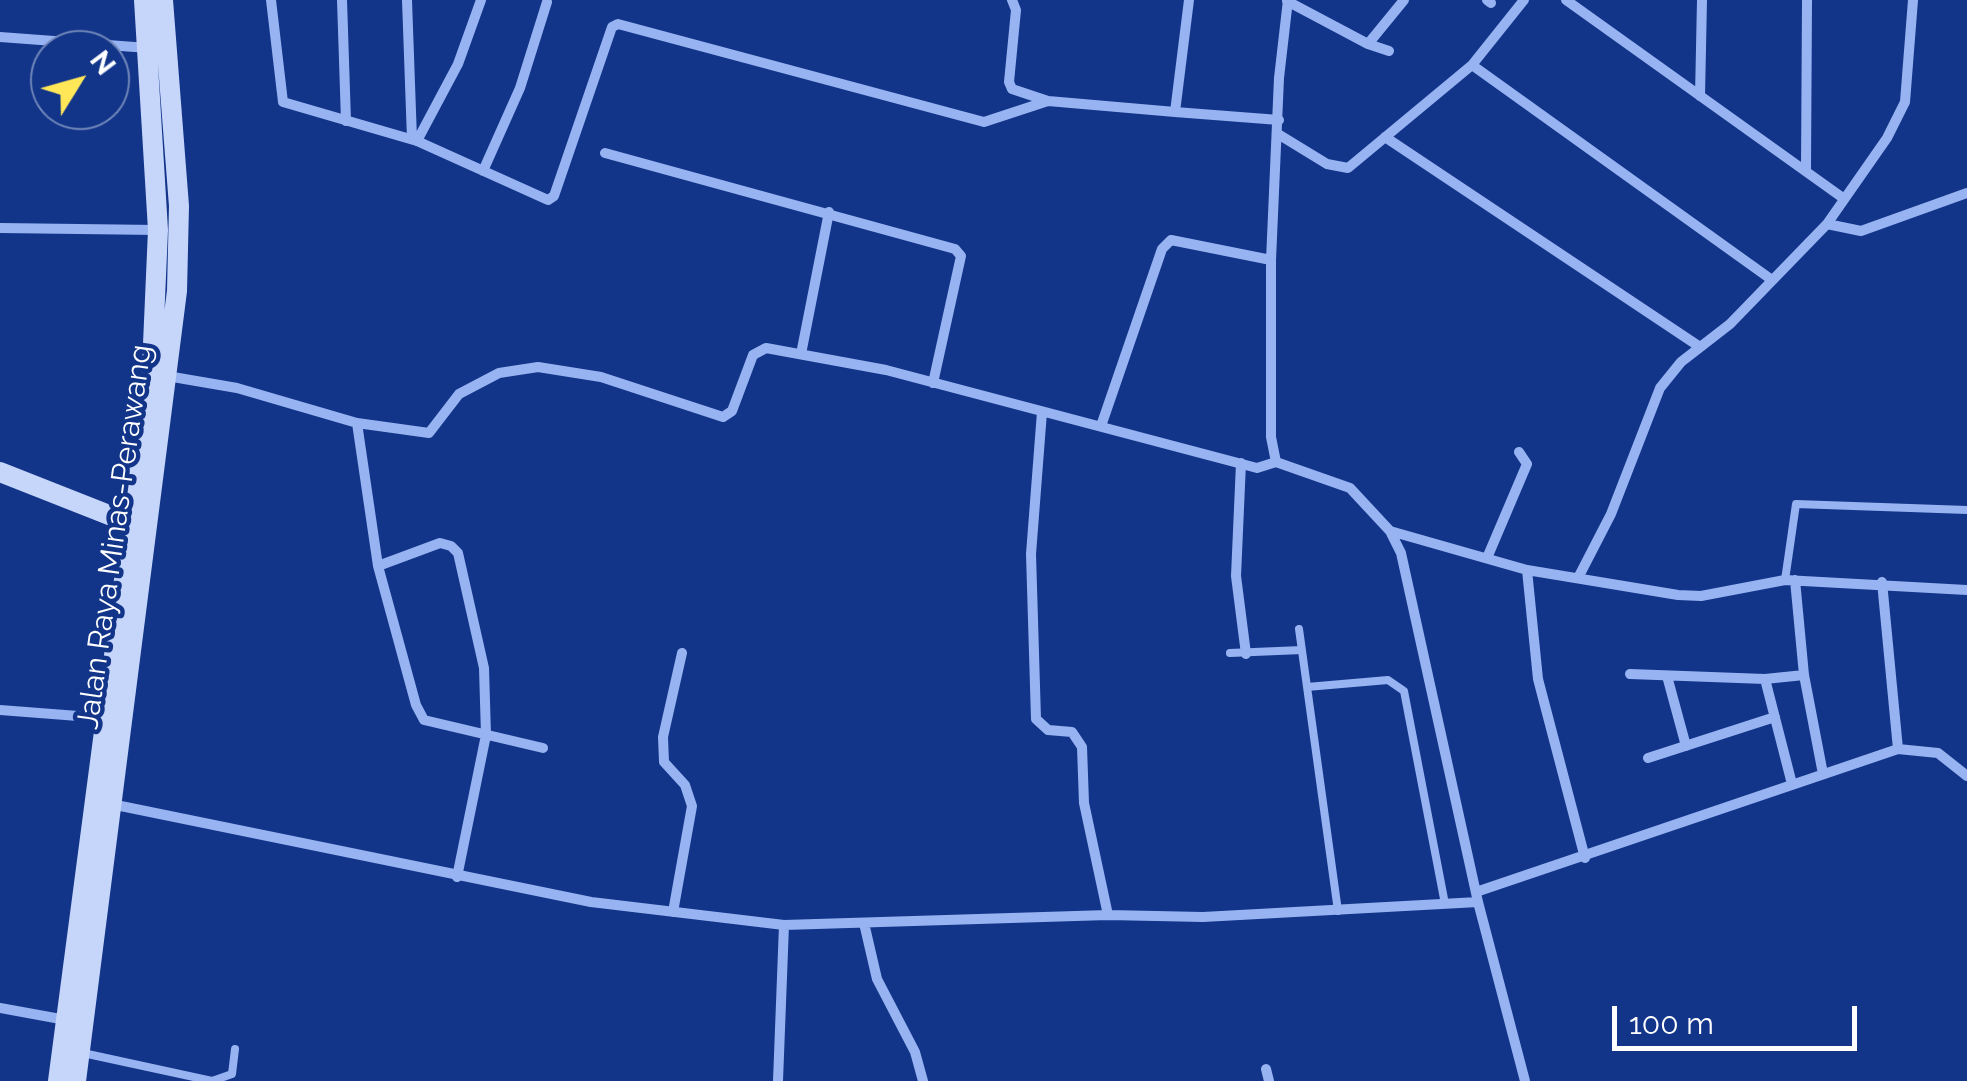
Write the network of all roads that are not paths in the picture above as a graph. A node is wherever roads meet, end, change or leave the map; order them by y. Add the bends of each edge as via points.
1 (144, 0) edge
2 (163, 0) edge
3 (270, 0) edge
4 (342, 0) edge
5 (407, 0) edge
6 (481, 0) edge
7 (1012, 0) edge
8 (1189, 0) edge
9 (1288, 0) edge
10 (1404, 0) edge
11 (1524, 0) edge
12 (1566, 0) edge
13 (1702, 0) edge
14 (1807, 0) edge
15 (1913, 0) edge
16 (547, 2) edge
17 (0, 37) edge
18 (1368, 44) junction
19 (149, 48) junction
20 (1389, 50) dead end
21 (1472, 65) junction
22 (1700, 96) junction
23 (1048, 101) junction
24 (1175, 112) junction
25 (346, 120) junction
26 (1279, 120) junction
27 (1278, 134) junction
28 (1385, 137) junction
29 (415, 140) junction
30 (605, 153) dead end
31 (1806, 169) junction
32 (483, 171) junction
33 (1967, 193) edge
34 (1843, 198) junction
35 (829, 212) junction
36 (1826, 224) junction
37 (0, 228) edge
38 (158, 230) junction
39 (1272, 260) junction
40 (1772, 280) junction
41 (1700, 347) junction
42 (801, 354) junction
43 (167, 376) junction
44 (933, 384) junction
45 (1042, 412) junction
46 (357, 422) junction
47 (1100, 426) junction
48 (1519, 452) dead end
49 (1276, 462) junction
50 (1241, 463) junction
51 (0, 472) edge
52 (1967, 510) edge
53 (141, 527) junction
54 (1390, 530) junction
55 (1487, 558) junction
56 (378, 566) junction
57 (1527, 570) junction
58 (1578, 578) junction
59 (1790, 580) junction
60 (1882, 582) junction
61 (1967, 590) edge
62 (1298, 629) dead end
63 (1302, 650) junction
64 (682, 653) dead end
65 (1230, 653) dead end
66 (1246, 654) junction
67 (1630, 674) dead end
68 (1804, 675) junction
69 (1667, 676) junction
70 (1765, 678) junction
71 (1307, 687) junction
72 (0, 710) edge
73 (1775, 717) junction
74 (104, 718) junction
75 (486, 735) junction
76 (1686, 746) junction
77 (543, 748) dead end
78 (1898, 749) junction
79 (1648, 758) dead end
80 (1823, 774) junction
81 (1967, 776) edge
82 (1792, 784) junction
83 (110, 804) junction
84 (1585, 858) junction
85 (457, 877) junction
86 (1477, 897) junction
87 (1445, 904) junction
88 (1338, 911) junction
89 (673, 912) junction
90 (1108, 915) junction
91 (864, 923) junction
92 (784, 925) junction
93 (0, 1008) edge
94 (66, 1020) junction
95 (235, 1049) dead end
96 (78, 1052) junction
97 (58, 1081) edge
98 (76, 1081) edge
99 (778, 1081) edge
100 (922, 1081) edge
101 (1525, 1081) edge

1 - 19 main road, Jalan Raya Minas-Perawang
2 - 43 main road, Jalan Raya Minas-Perawang via 179,206
3 - 25 street via 282,100
4 - 25 street
5 - 29 street
6 - 29 street via 458,64
7 - 23 street via 1010,86
8 - 24 street
9 - 18 street
9 - 26 street
10 - 18 street
11 - 21 street
12 - 22 street
13 - 22 street
14 - 31 street
15 - 34 street via 1906,102
16 - 32 street via 520,88
17 - 19 street
18 - 20 street
19 - 38 main road, Jalan Raya Minas-Perawang
21 - 28 street
21 - 40 street
22 - 31 street
23 - 24 street
23 - 32 street via 984,122 618,24 553,198
24 - 26 street
25 - 29 street
26 - 27 street
27 - 28 street via 1327,164 1348,168
27 - 39 street
28 - 41 street
29 - 32 street
30 - 35 street
31 - 34 street
33 - 36 street via 1861,231
34 - 36 street
35 - 42 street
35 - 44 street via 948,244 960,256
36 - 40 street
37 - 38 street
38 - 53 main road, Jalan Raya Minas-Perawang
39 - 47 street via 1171,240 1162,249
39 - 49 street
40 - 41 street
41 - 58 street via 1660,388
42 - 44 street
42 - 46 street via 766,348 753,356 724,417 601,377 538,367 500,373 460,394 429,433
43 - 46 street
43 - 53 main road, Jalan Raya Minas-Perawang
44 - 45 street
45 - 47 street
45 - 90 street via 1031,554 1036,719 1048,730 1072,732 1082,748 1084,803
46 - 56 street
47 - 50 street
48 - 55 street via 1527,464
49 - 50 street via 1257,468
49 - 54 street via 1350,488
50 - 66 street via 1236,576
51 - 53 main road
52 - 59 lane via 1796,504
53 - 74 main road, Jalan Raya Minas-Perawang
53 - 83 main road, Jalan Raya Minas-Perawang
54 - 55 street
54 - 86 street via 1401,554
55 - 57 street
56 - 75 street via 418,712 431,724
56 - 75 street via 440,543 458,553 484,668
57 - 58 street
57 - 84 street via 1538,680
58 - 59 street via 1701,596
59 - 60 street
59 - 68 street
60 - 61 street
60 - 78 street
62 - 63 lane
63 - 66 lane
63 - 71 lane
64 - 89 street via 663,737 664,762 692,806
65 - 66 lane
67 - 69 street
68 - 70 street
68 - 80 street
69 - 70 street
69 - 76 street
70 - 73 street
71 - 87 lane via 1388,680 1404,691
71 - 88 lane
72 - 74 street
73 - 76 street
73 - 82 street
74 - 94 main road, Jalan Raya Minas-Perawang
75 - 77 street
75 - 85 street
76 - 79 street
78 - 80 street
78 - 81 street via 1938,754
80 - 82 street
82 - 84 street
83 - 85 street
83 - 96 main road, Jalan Raya Minas-Perawang
84 - 86 street
85 - 89 street
86 - 87 street
86 - 101 street
87 - 88 street
88 - 90 street
89 - 92 street
90 - 91 street
91 - 92 street
91 - 100 street via 877,979 915,1052
92 - 99 street
93 - 94 street
94 - 97 main road, Jalan Raya Minas-Perawang
95 - 96 lane via 232,1074 212,1081
96 - 98 main road, Jalan Raya Minas-Perawang

